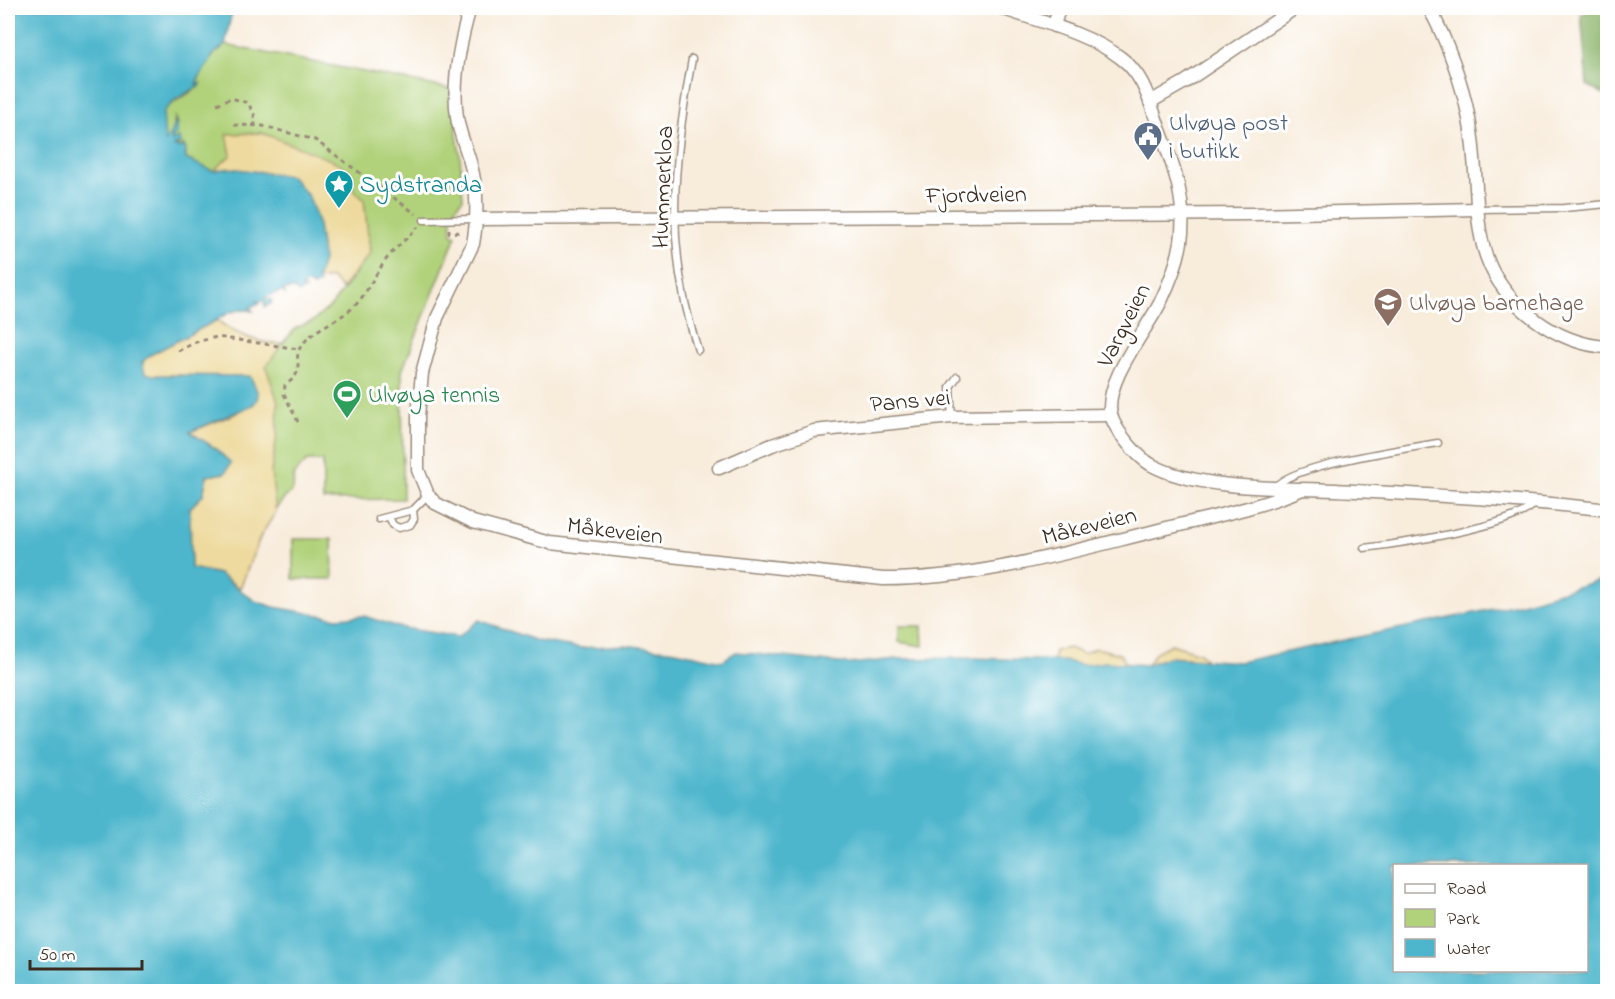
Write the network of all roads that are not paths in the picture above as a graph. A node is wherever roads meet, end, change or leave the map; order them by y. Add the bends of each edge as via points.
1 (470, 8) edge
2 (1001, 8) edge
3 (1059, 8) edge
4 (1295, 8) edge
5 (1429, 8) edge
6 (1054, 26) junction
7 (692, 59) dead end
8 (1149, 102) junction
9 (1608, 204) edge
10 (1477, 209) junction
11 (1184, 213) junction
12 (676, 217) junction
13 (477, 219) junction
14 (424, 220) road end
15 (1608, 347) edge
16 (698, 350) dead end
17 (957, 377) dead end
18 (1111, 415) junction
19 (952, 417) junction
20 (1438, 443) dead end
21 (719, 468) dead end
22 (1275, 487) junction
23 (1300, 489) junction
24 (428, 495) junction
25 (1534, 503) junction
26 (413, 510) junction
27 (1608, 510) edge
28 (389, 517) junction
29 (379, 519) dead end
30 (1364, 548) dead end

1 - 13 street via 459,55 457,117 476,190
2 - 6 street, Vargveien
3 - 6 street
4 - 8 street
5 - 10 street via 1455,70 1469,117 1477,174
6 - 8 street, Vargveien via 1122,58 1135,70
7 - 12 lane, Hummerkloa via 681,121
8 - 11 street, Vargveien via 1171,158
9 - 10 lane
10 - 11 street, Fjordveien
10 - 15 street via 1486,262 1504,293 1555,332 1584,344
11 - 12 street, Fjordveien
11 - 18 street, Vargveien via 1181,244 1171,276 1161,302 1120,373
12 - 13 street, Fjordveien
12 - 16 lane, Hummerkloa via 674,242 685,309
13 - 14 lane
13 - 24 street via 473,244 437,318 422,373 418,470
17 - 19 lane via 950,387
18 - 19 street, Pans vei
18 - 22 street via 1130,445 1152,465 1206,480
19 - 21 street, Pans vei via 814,431
20 - 22 lane via 1386,451 1289,476
22 - 23 street
23 - 24 street, Måkeveien via 1232,512 1006,567 924,579 883,579 550,543 473,522 445,509
23 - 25 street
24 - 26 lane
25 - 27 street
25 - 30 lane via 1516,516 1444,536
26 - 28 lane
26 - 28 lane via 410,525 399,528
28 - 29 lane

